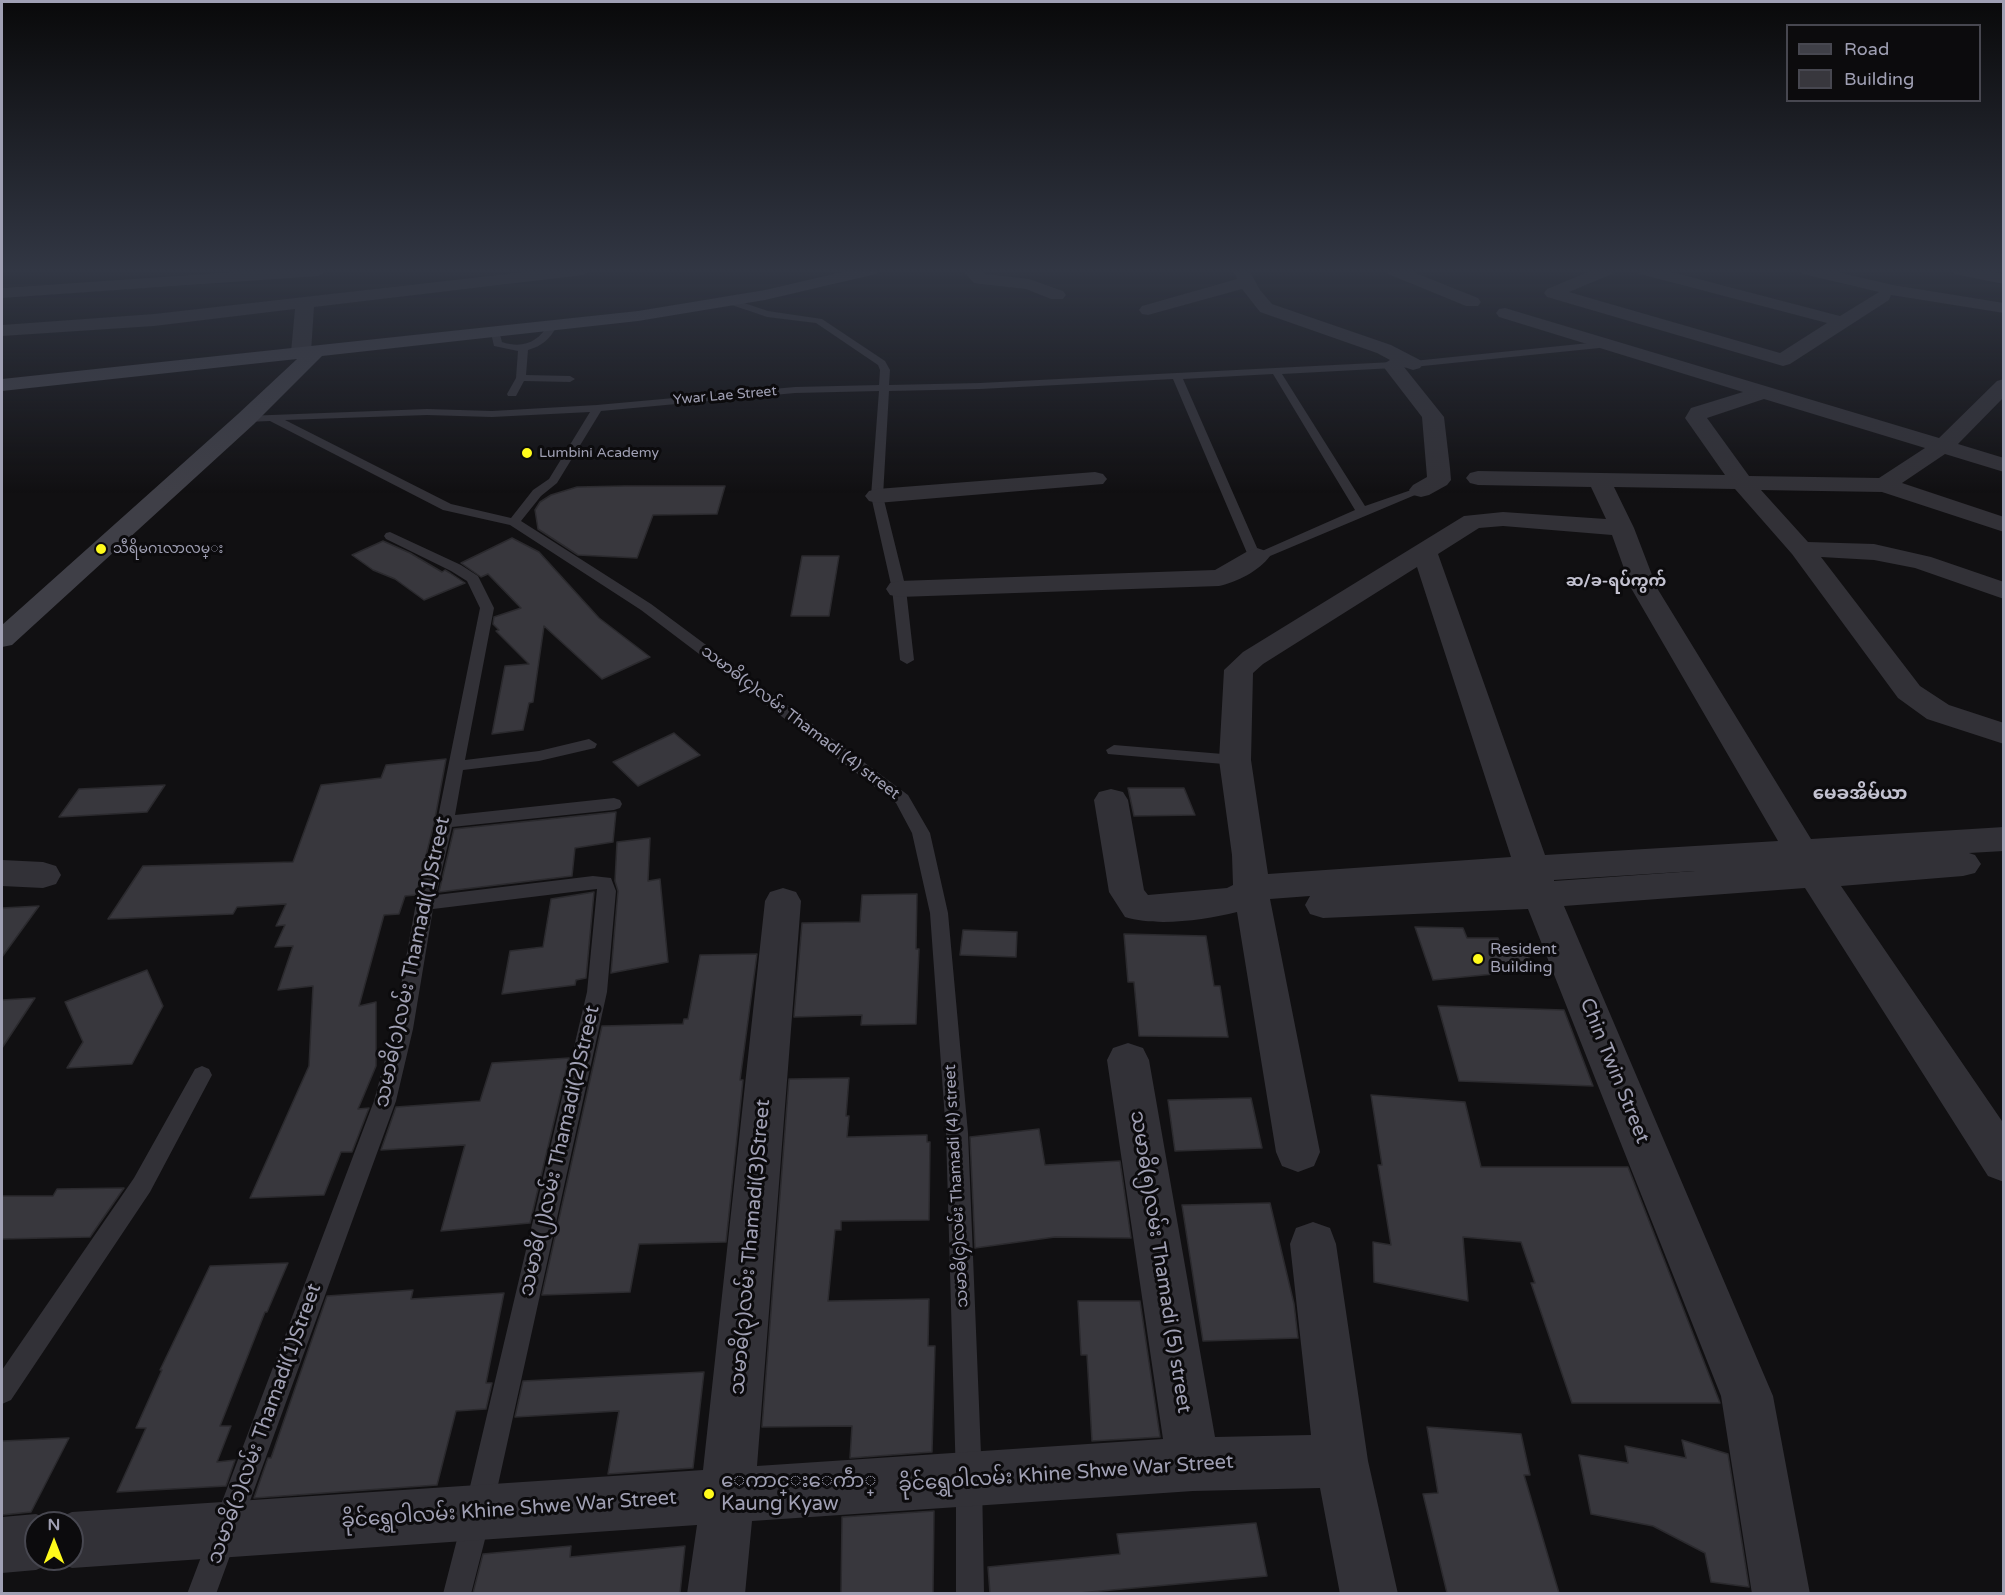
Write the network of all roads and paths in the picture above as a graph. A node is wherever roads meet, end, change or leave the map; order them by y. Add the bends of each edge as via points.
1 (308, 344) edge
2 (383, 344) edge
3 (498, 344) edge
4 (535, 344) edge
5 (854, 344) edge
6 (1371, 344) edge
7 (1605, 344) edge
8 (1610, 344) edge
9 (1730, 344) edge
10 (1808, 344) edge
11 (523, 348) junction
12 (309, 352) junction
13 (1403, 364) junction
14 (1275, 370) junction
15 (1176, 375) junction
16 (521, 378) junction
17 (570, 379) dead end
18 (2, 385) edge
19 (2004, 385) edge
20 (884, 387) junction
21 (1764, 392) junction
22 (512, 394) dead end
23 (597, 408) junction
24 (272, 418) junction
25 (246, 419) junction
26 (1943, 446) junction
27 (2004, 465) edge
28 (1478, 478) dead end
29 (1095, 479) dead end
30 (1599, 480) junction
31 (1742, 483) junction
32 (1884, 484) junction
33 (1421, 490) joint
34 (877, 496) junction
35 (1362, 511) junction
36 (514, 522) junction
37 (2004, 525) edge
38 (1622, 528) junction
39 (390, 536) dead end
40 (1801, 549) junction
41 (1425, 553) junction
42 (1257, 556) junction
43 (899, 589) junction
44 (2004, 591) edge
45 (2, 639) edge
46 (907, 660) dead end
47 (2004, 734) edge
48 (589, 744) dead end
49 (1114, 750) dead end
50 (1235, 759) junction
51 (455, 766) junction
52 (1111, 800) dead end
53 (614, 804) dead end
54 (445, 822) junction
55 (2004, 839) edge
56 (2004, 861) edge
57 (1808, 863) junction
58 (2, 873) edge
59 (43, 875) dead end
60 (1537, 882) junction
61 (1246, 900) junction
62 (783, 901) dead end
63 (425, 903) junction
64 (1128, 1060) dead end
65 (201, 1075) dead end
66 (1298, 1152) dead end
67 (2004, 1162) edge
68 (1313, 1244) dead end
69 (2, 1391) edge
70 (1341, 1461) junction
71 (1193, 1464) junction
72 (969, 1479) junction
73 (728, 1495) junction
74 (478, 1512) junction
75 (227, 1529) junction
76 (84, 1539) edge
77 (24, 1543) edge
78 (2, 1545) edge
79 (201, 1593) edge
80 (457, 1593) edge
81 (716, 1593) edge
82 (970, 1593) edge
83 (1369, 1593) edge
84 (1781, 1593) edge

1 - 12 street
2 - 12 main road
3 - 11 lane
4 - 11 lane
5 - 20 lane via 882,363
6 - 13 street
7 - 13 lane, Ywar Lae Street
8 - 21 street
9 - 10 street via 1783,360
11 - 16 lane
12 - 18 main road
12 - 25 main road
13 - 14 lane, Ywar Lae Street
13 - 33 street via 1433,417 1439,480
14 - 15 lane, Ywar Lae Street
14 - 35 lane
15 - 20 lane, Ywar Lae Street
15 - 42 lane via 1249,548
16 - 17 lane
16 - 22 lane
19 - 26 street
20 - 23 lane, Ywar Lae Street via 795,390
20 - 34 lane
21 - 26 street
21 - 31 street via 1695,415
23 - 24 lane, Ywar Lae Street
23 - 36 lane via 553,481 537,493
24 - 25 lane, သမာဓိ(၄)လမ်း Thamadi (4) street
24 - 36 lane, သမာဓိ(၄)လမ်း Thamadi (4) street via 447,507
25 - 45 main road
26 - 27 street
26 - 32 street
28 - 30 street
29 - 34 street
30 - 31 street
30 - 38 street
31 - 32 street
31 - 40 street
32 - 37 street
33 - 35 lane
34 - 43 lane
35 - 42 lane
36 - 72 lane, သမာဓိ(၄)လမ်း Thamadi (4) street via 646,607 902,799 921,833 939,913 957,1133
38 - 41 street via 1473,520
38 - 57 street via 1644,588
39 - 51 lane, သမာဓိ(၁)လမ်း Thamadi(1)Street via 473,579 487,608
40 - 44 street via 1874,552 1922,561
40 - 47 street via 1909,692 1938,712
41 - 50 street via 1239,670
41 - 60 street, Chin Twin Street
42 - 43 street via 1219,578
43 - 46 lane
48 - 51 lane via 539,756
49 - 50 lane
50 - 61 street via 1249,855
51 - 54 lane, သမာဓိ(၁)လမ်း Thamadi(1)Street
52 - 61 street via 1127,892 1138,908
53 - 54 lane
54 - 63 lane, သမာဓိ(၁)လမ်း Thamadi(1)Street
55 - 57 street
56 - 57 street
57 - 60 street
57 - 67 street
58 - 59 street
60 - 61 street
60 - 84 street, Chin Twin Street via 1747,1396
61 - 66 street
62 - 73 street, သမာဓိ(၃)လမ်း Thamadi(3)Street
63 - 74 lane, သမာဓိ(၂)လမ်း Thamadi(2)Street via 593,882 605,883 608,891 597,992
63 - 75 lane, သမာဓိ(၁)လမ်း Thamadi(1)Street via 403,1029 385,1101
64 - 71 street, သမာဓိ(၅)လမ်း Thamadi (5) street
65 - 69 lane via 142,1185
68 - 70 street
70 - 71 street, ခိုင်ရွှေဝါလမ်း Khine Shwe War Street
70 - 83 street
71 - 72 street, ခိုင်ရွှေဝါလမ်း Khine Shwe War Street
72 - 73 street, ခိုင်ရွှေဝါလမ်း Khine Shwe War Street
72 - 82 lane, သမာဓိ(၄)လမ်း Thamadi (4) street
73 - 74 street, ခိုင်ရွှေဝါလမ်း Khine Shwe War Street
73 - 81 street, သမာဓိ(၃)လမ်း Thamadi(3)Street
74 - 75 street, ခိုင်ရွှေဝါလမ်း Khine Shwe War Street
74 - 80 lane, သမာဓိ(၂)လမ်း Thamadi(2)Street
75 - 76 street, ခိုင်ရွှေဝါလမ်း Khine Shwe War Street
75 - 79 lane, သမာဓိ(၁)လမ်း Thamadi(1)Street
77 - 78 street

